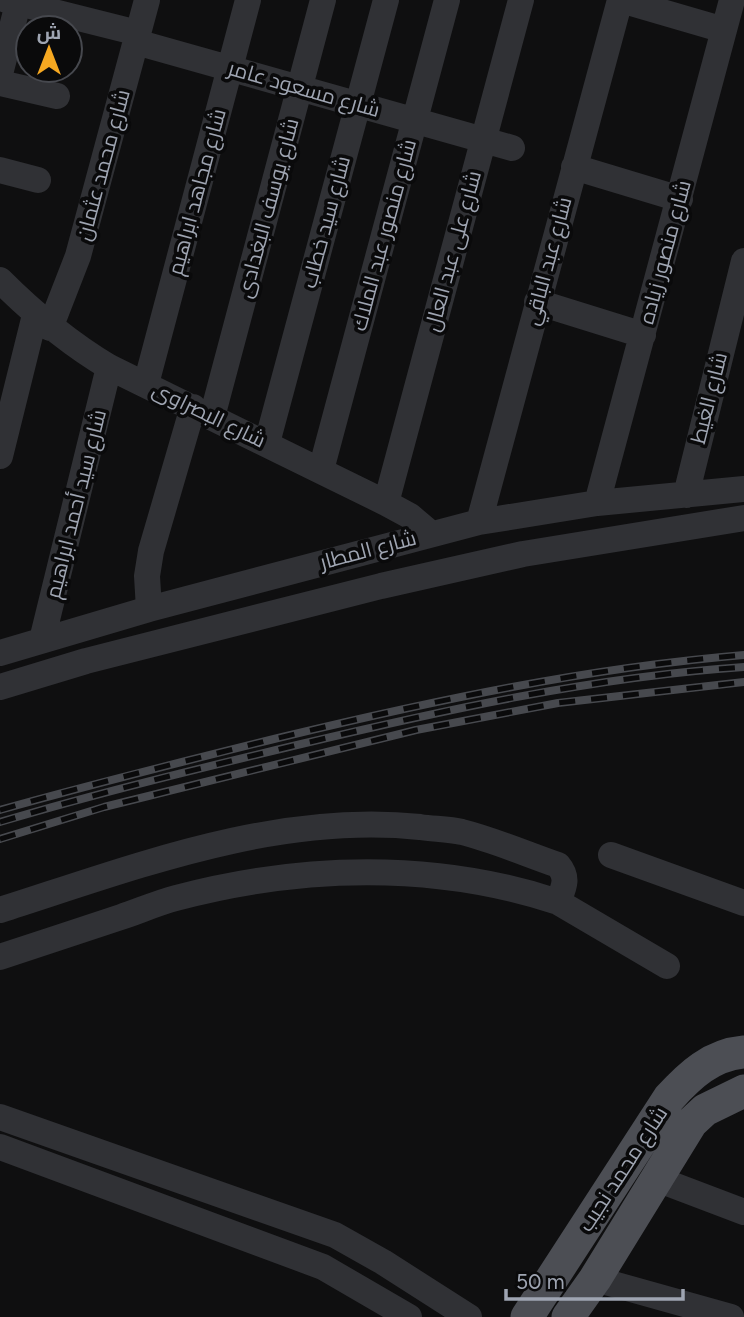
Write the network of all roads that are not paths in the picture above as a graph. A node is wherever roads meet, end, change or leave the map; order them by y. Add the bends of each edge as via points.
1 (147, 0) edge
2 (248, 0) edge
3 (323, 0) edge
4 (386, 0) edge
5 (447, 0) edge
6 (521, 0) edge
7 (621, 0) edge
8 (732, 0) edge
9 (15, 1) edge
10 (724, 30) junction
11 (137, 38) junction
12 (230, 68) junction
13 (0, 74) edge
14 (0, 83) edge
15 (300, 88) junction
16 (57, 96) dead end
17 (358, 104) junction
18 (415, 120) junction
19 (483, 140) junction
20 (512, 148) dead end
21 (574, 167) junction
22 (0, 170) edge
23 (38, 180) dead end
24 (680, 199) junction
25 (742, 277) edge
26 (0, 280) edge
27 (537, 302) junction
28 (42, 321) junction
29 (643, 335) junction
30 (733, 349) edge
31 (109, 367) junction
32 (146, 384) junction
33 (203, 412) junction
34 (3, 429) edge
35 (267, 443) junction
36 (0, 456) edge
37 (321, 470) junction
38 (744, 489) edge
39 (686, 495) junction
40 (386, 503) junction
41 (597, 503) junction
42 (744, 517) edge
43 (479, 522) junction
44 (430, 534) junction
45 (370, 550) junction
46 (381, 586) junction
47 (149, 609) junction
48 (42, 640) junction
49 (0, 653) edge
50 (0, 687) edge
51 (611, 855) dead end
52 (136, 867) junction
53 (558, 902) junction
54 (744, 903) edge
55 (149, 907) junction
56 (0, 910) edge
57 (0, 957) edge
58 (667, 966) dead end
59 (744, 1052) edge
60 (744, 1091) edge
61 (0, 1117) edge
62 (0, 1147) edge
63 (114, 1157) junction
64 (657, 1179) junction
65 (103, 1185) junction
66 (744, 1212) edge
67 (296, 1220) junction
68 (284, 1253) junction
69 (595, 1279) junction
70 (431, 1307) edge
71 (409, 1317) edge
72 (469, 1317) edge
73 (527, 1317) edge
74 (568, 1317) edge
75 (731, 1317) edge

1 - 11 street, شارع محمد عثمان
2 - 12 street, شارع مجاهد ابراهيم
3 - 15 street, شارع يوسف البغدادى
4 - 17 street, شارع سيد خطاب
5 - 18 street, شارع منصور عبد الملاك
6 - 19 street, شارع على عبد العال
7 - 10 street
7 - 21 street, شارع عبد الباقي
8 - 10 street, شارع منصور زياده
9 - 11 street, شارع مسعود عامر
9 - 13 street
10 - 24 street, شارع منصور زياده
11 - 12 street, شارع مسعود عامر
11 - 28 street, شارع محمد عثمان via 78,256
12 - 15 street, شارع مسعود عامر
12 - 32 street, شارع مجاهد ابراهيم
14 - 16 street
15 - 17 street, شارع مسعود عامر
15 - 33 street, شارع يوسف البغدادى
17 - 18 street, شارع مسعود عامر
17 - 35 street, شارع سيد خطاب
18 - 19 street, شارع مسعود عامر
18 - 37 street, شارع منصور عبد الملاك
19 - 20 street, شارع مسعود عامر
19 - 40 street, شارع على عبد العال
21 - 24 street
21 - 27 street, شارع عبد الباقي
22 - 23 street
24 - 29 street, شارع منصور زياده
25 - 30 street, شارع الغيط
26 - 28 street, شارع البصراوى
27 - 29 street
27 - 43 street, شارع عبد الباقي
28 - 31 street, شارع البصراوى
28 - 34 street, شارع محمد عثمان
29 - 41 street, شارع منصور زياده
30 - 39 street, شارع الغيط
31 - 32 street, شارع البصراوى
31 - 48 street, شارع سيد أحمد ابراهيم
32 - 33 street, شارع البصراوى
33 - 35 street, شارع البصراوى
33 - 47 street, شارع يوسف البغدادى via 151,551
34 - 36 street, شارع محمد عثمان
35 - 37 street, شارع البصراوى
37 - 40 street, شارع البصراوى
38 - 39 street, شارع المطار
39 - 41 street, شارع المطار
40 - 44 street, شارع البصراوى
41 - 43 street, شارع المطار
42 - 46 street, شارع المطار via 523,554
43 - 44 street, شارع المطار
44 - 45 street, شارع المطار
45 - 46 street
45 - 47 street, شارع المطار
46 - 50 street, شارع المطار
47 - 48 street, شارع المطار
48 - 49 street, شارع المطار
51 - 54 street
52 - 53 street via 254,836 390,824 461,832 558,865 566,883
52 - 55 street
52 - 56 street
53 - 55 street via 485,883 377,871 247,882
53 - 58 street
55 - 57 street
59 - 73 main road, شارع محمد نجيب via 704,1065 669,1098
60 - 64 main road, شارع محمد نجيب via 705,1110 691,1123
61 - 63 street
62 - 65 street
63 - 65 street
63 - 67 street
64 - 66 street
64 - 69 main road, شارع محمد نجيب
65 - 68 street
67 - 68 street
67 - 70 street via 335,1234
68 - 71 street via 323,1267
69 - 74 main road, شارع محمد نجيب
69 - 75 street
70 - 72 street

